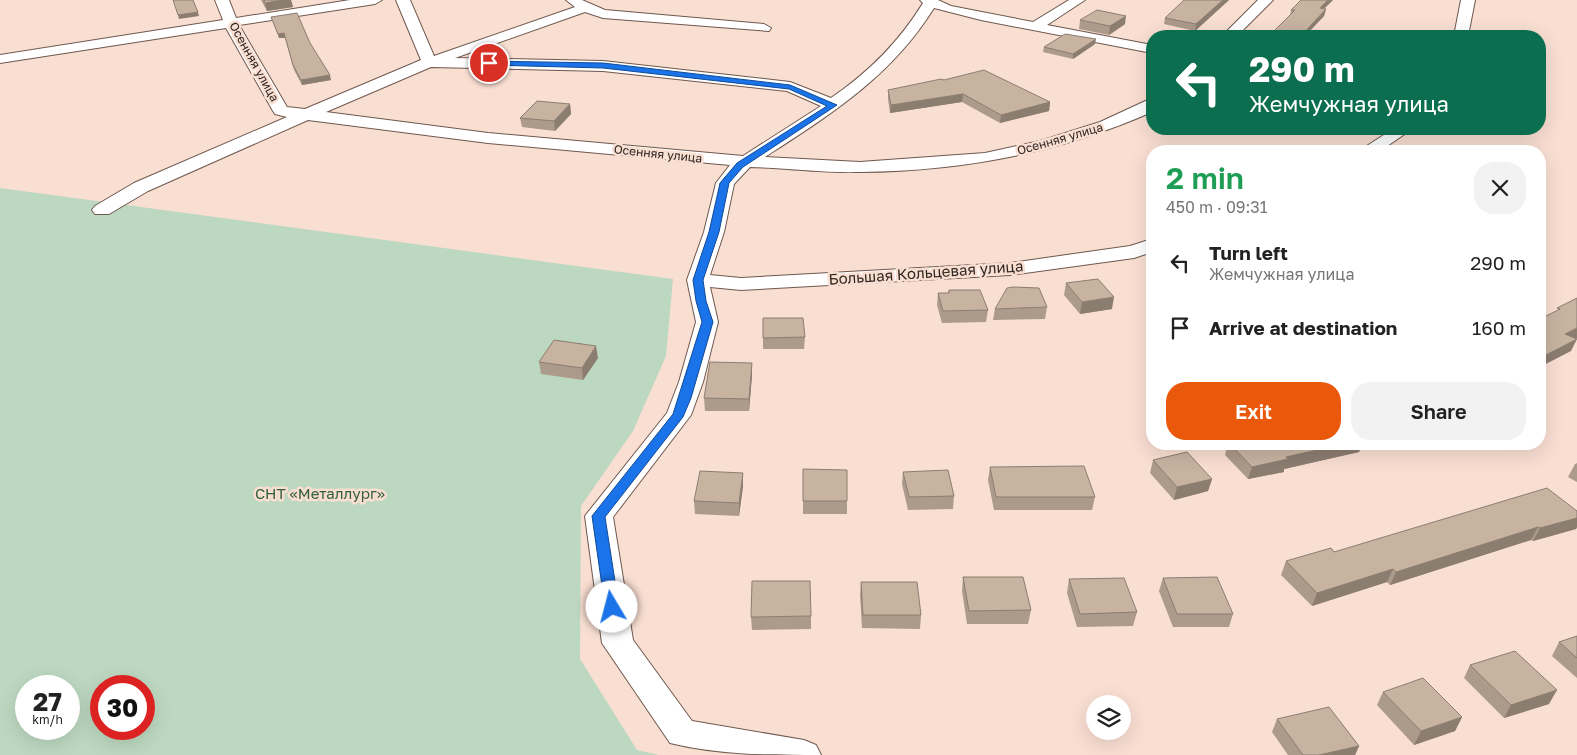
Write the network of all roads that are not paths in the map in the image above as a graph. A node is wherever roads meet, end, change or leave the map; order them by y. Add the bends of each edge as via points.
1 (222, 0) edge
2 (375, 0) edge
3 (403, 0) edge
4 (1078, 0) edge
5 (1266, 0) edge
6 (1468, 0) edge
7 (929, 1) edge
8 (579, 4) edge
9 (231, 22) junction
10 (1037, 25) junction
11 (764, 28) dead end
12 (1235, 30) edge
13 (1462, 30) edge
14 (1146, 48) edge
15 (0, 60) edge
16 (432, 62) junction
17 (833, 105) junction
18 (1146, 108) edge
19 (310, 114) junction
20 (1394, 135) edge
21 (1378, 145) edge
22 (746, 161) junction
23 (102, 210) dead end
24 (1146, 247) edge
25 (698, 280) junction
26 (804, 755) edge

1 - 9 street, Осенняя улица
2 - 9 street
3 - 16 street via 429,62
4 - 10 street
5 - 12 street
6 - 13 street
7 - 10 street via 981,16
7 - 17 street via 915,29 865,82
8 - 11 street via 603,14
8 - 16 street
9 - 15 street
9 - 19 street, Осенняя улица via 281,110
10 - 14 street
16 - 17 street via 603,66 790,87
16 - 19 street
17 - 22 street
18 - 22 street, Осенняя улица via 1106,126 1044,145 985,158 860,166
19 - 22 street, Осенняя улица via 488,138
19 - 23 street via 141,187
20 - 21 street
22 - 25 street via 724,183 714,232
24 - 25 street, Большая Кольцевая улица via 1134,252 1010,269 740,284
25 - 26 street via 707,322 679,415 598,516 618,643 682,733

